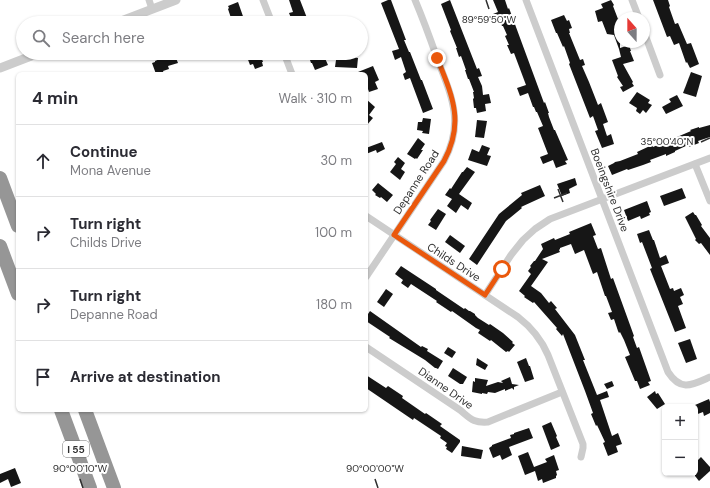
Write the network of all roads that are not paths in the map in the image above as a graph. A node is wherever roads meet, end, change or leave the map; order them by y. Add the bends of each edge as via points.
1 (149, 0) edge
2 (176, 0) edge
3 (263, 0) edge
4 (415, 0) edge
5 (526, 0) edge
6 (632, 0) edge
7 (152, 9) junction
8 (637, 12) edge
9 (134, 16) edge
10 (269, 16) edge
11 (650, 48) edge
12 (21, 60) edge
13 (287, 60) edge
14 (0, 68) edge
15 (291, 72) edge
16 (660, 75) dead end
17 (710, 158) edge
18 (695, 164) junction
19 (0, 178) edge
20 (602, 200) junction
21 (710, 201) edge
22 (368, 217) edge
23 (16, 221) edge
24 (394, 235) junction
25 (0, 246) edge
26 (368, 274) edge
27 (16, 289) edge
28 (485, 295) junction
29 (368, 348) edge
30 (710, 377) edge
31 (562, 392) junction
32 (62, 412) edge
33 (86, 412) edge
34 (581, 457) dead end
35 (90, 488) edge
36 (114, 488) edge

1 - 7 street
2 - 7 street
3 - 10 street
4 - 24 street, Depanne Road via 450,93 455,112 454,130 444,161
5 - 20 street, Boeingshire Drive
6 - 8 street
7 - 9 street
11 - 16 street
12 - 14 street
13 - 15 street
17 - 18 street
18 - 20 street
18 - 21 street
19 - 23 highway
20 - 28 street via 550,219 529,234 511,255
20 - 30 street, Boeingshire Drive via 668,372 680,384 687,385
22 - 24 street, Childs Drive
24 - 26 street, Depanne Road
24 - 28 street, Childs Drive
25 - 27 highway
28 - 31 street, Childs Drive via 534,332 546,350
29 - 31 street, Dianne Drive via 479,422 488,422
31 - 34 street, Childs Drive via 583,444
32 - 35 highway, I 55
33 - 36 highway, I 55

